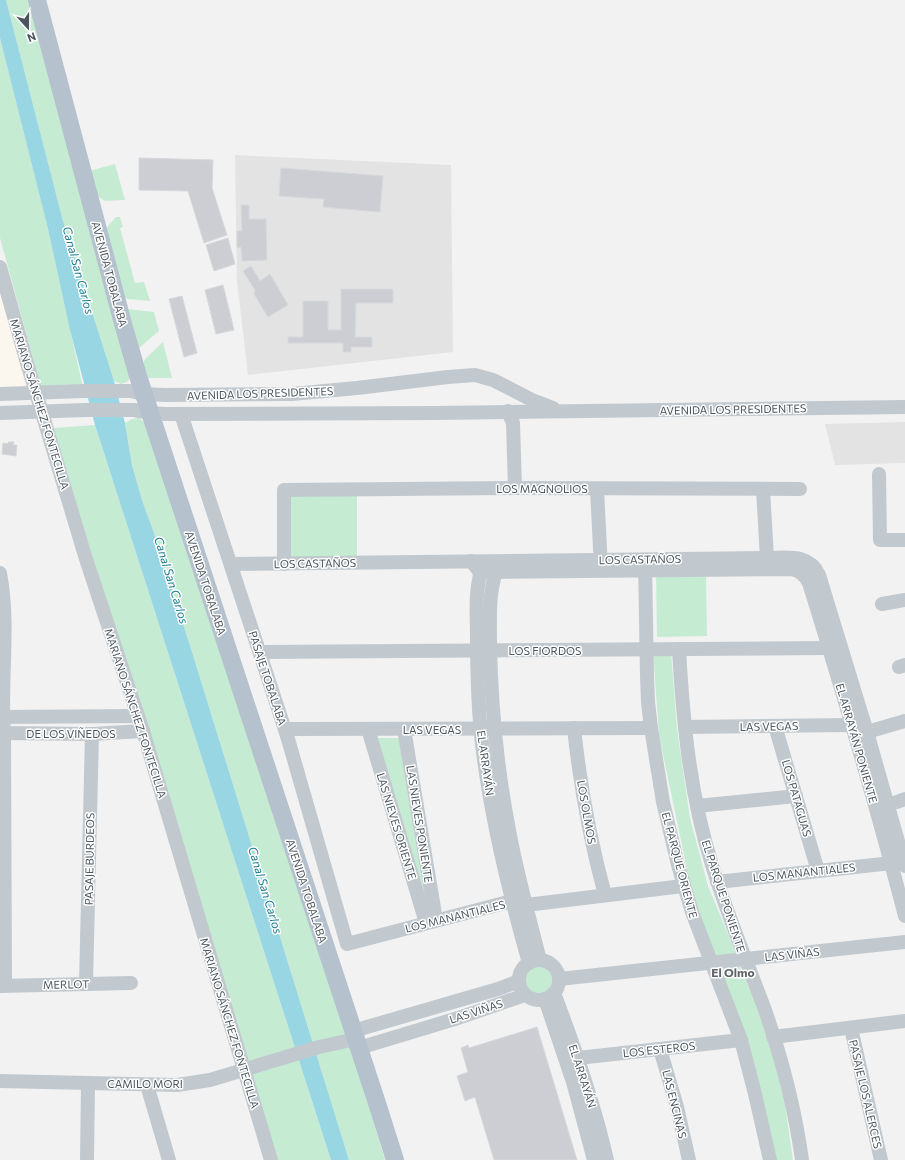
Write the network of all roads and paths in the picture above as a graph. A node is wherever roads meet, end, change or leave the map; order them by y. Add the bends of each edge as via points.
1 (37, 0) edge
2 (0, 267) edge
3 (512, 389) junction
4 (135, 392) junction
5 (37, 393) junction
6 (0, 394) edge
7 (217, 395) junction
8 (248, 395) junction
9 (905, 407) edge
10 (42, 411) junction
11 (508, 411) junction
12 (0, 412) edge
13 (560, 412) junction
14 (150, 413) junction
15 (181, 414) junction
16 (211, 414) junction
17 (248, 414) junction
18 (879, 474) dead end
19 (515, 488) junction
20 (597, 489) junction
21 (763, 489) junction
22 (800, 489) dead end
23 (905, 540) edge
24 (767, 558) junction
25 (231, 564) junction
26 (284, 564) junction
27 (601, 565) junction
28 (645, 565) junction
29 (483, 567) junction
30 (498, 567) junction
31 (806, 568) junction
32 (0, 573) edge
33 (905, 600) edge
34 (882, 604) dead end
35 (2, 627) edge
36 (829, 648) junction
37 (679, 649) junction
38 (646, 650) junction
39 (484, 651) junction
40 (260, 652) junction
41 (138, 716) junction
42 (1, 718) edge
43 (905, 721) edge
44 (852, 725) junction
45 (685, 726) junction
46 (775, 726) junction
47 (488, 728) junction
48 (574, 728) junction
49 (651, 728) junction
50 (285, 729) junction
51 (368, 729) junction
52 (404, 729) junction
53 (142, 731) junction
54 (868, 732) junction
55 (2, 733) edge
56 (92, 734) junction
57 (796, 796) junction
58 (905, 799) edge
59 (888, 805) junction
60 (697, 806) junction
61 (898, 865) edge
62 (818, 871) junction
63 (717, 882) junction
64 (684, 886) junction
65 (605, 895) junction
66 (519, 903) junction
67 (905, 916) edge
68 (431, 922) junction
69 (905, 942) edge
70 (347, 944) joint
71 (745, 959) junction
72 (534, 961) junction
73 (711, 963) junction
74 (519, 981) junction
75 (86, 983) junction
76 (131, 983) dead end
77 (3, 986) edge
78 (553, 990) junction
79 (525, 995) junction
80 (423, 1011) junction
81 (905, 1021) edge
82 (427, 1027) junction
83 (851, 1028) junction
84 (773, 1037) junction
85 (356, 1039) junction
86 (741, 1040) junction
87 (660, 1049) junction
88 (578, 1058) junction
89 (245, 1070) junction
90 (0, 1081) edge
91 (88, 1083) junction
92 (147, 1085) junction
93 (87, 1160) edge
94 (169, 1160) edge
95 (271, 1160) edge
96 (395, 1160) edge
97 (594, 1160) edge
98 (607, 1160) edge
99 (688, 1160) edge
100 (770, 1160) edge
101 (802, 1160) edge
102 (881, 1160) edge

1 - 4 main road, AVENIDA TOBALABA via 124,326
2 - 5 street, MARIANO SÁNCHEZ FONTECILLA
3 - 8 street, AVENIDA LOS PRESIDENTES via 475,375 330,391
3 - 11 street via 514,402
3 - 13 street, AVENIDA LOS PRESIDENTES
4 - 5 street, AVENIDA LOS PRESIDENTES
4 - 7 street, AVENIDA LOS PRESIDENTES
4 - 14 main road, AVENIDA TOBALABA
5 - 6 street, AVENIDA LOS PRESIDENTES
5 - 10 street, MARIANO SÁNCHEZ FONTECILLA
7 - 8 street, AVENIDA LOS PRESIDENTES
7 - 16 street via 220,400 219,406
8 - 17 street via 244,402
9 - 13 street, AVENIDA LOS PRESIDENTES
10 - 12 street, AVENIDA LOS PRESIDENTES
10 - 14 street, AVENIDA LOS PRESIDENTES via 134,410
10 - 41 street, MARIANO SÁNCHEZ FONTECILLA via 86,559
11 - 13 street, AVENIDA LOS PRESIDENTES
11 - 17 street, AVENIDA LOS PRESIDENTES
11 - 19 street via 513,423
14 - 15 street, AVENIDA LOS PRESIDENTES
14 - 85 main road, AVENIDA TOBALABA
15 - 16 street, AVENIDA LOS PRESIDENTES
15 - 25 street, PASAJE TOBALABA
16 - 17 street, AVENIDA LOS PRESIDENTES
18 - 23 street via 880,540
19 - 20 street, LOS MAGNOLIOS
19 - 26 street, LOS MAGNOLIOS via 284,490
20 - 21 street, LOS MAGNOLIOS
20 - 27 street
21 - 22 street, LOS MAGNOLIOS
21 - 24 street
24 - 28 street, LOS CASTAÑOS
24 - 31 street, LOS CASTAÑOS via 797,558
25 - 26 street, LOS CASTAÑOS
25 - 40 street, PASAJE TOBALABA
26 - 29 street, LOS CASTAÑOS via 471,561
27 - 28 street, LOS CASTAÑOS
27 - 30 street, LOS CASTAÑOS
28 - 31 street, LOS CASTAÑOS via 795,570
28 - 38 street, EL PARQUE ORIENTE
29 - 30 street, LOS CASTAÑOS
29 - 39 street, EL ARRAYÁN via 477,595
30 - 39 street, EL ARRAYÁN via 492,589
31 - 36 street, EL ARRAYÁN PONIENTE
31 - 54 street, EL ARRAYÁN PONIENTE via 817,569
32 - 35 street
33 - 34 street
35 - 42 street
36 - 37 street, LOS FIORDOS
36 - 44 street, EL ARRAYÁN PONIENTE
37 - 38 street, LOS FIORDOS
37 - 45 street, EL PARQUE PONIENTE
38 - 39 street, LOS FIORDOS
38 - 49 street, EL PARQUE ORIENTE
39 - 40 street, LOS FIORDOS
39 - 47 street, EL ARRAYÁN
40 - 50 street, PASAJE TOBALABA
41 - 42 street, DE LOS VIÑEDOS
41 - 53 street, MARIANO SÁNCHEZ FONTECILLA
42 - 55 street
43 - 54 street
44 - 46 street, LAS VEGAS
44 - 61 street, EL ARRAYÁN PONIENTE
45 - 46 street, LAS VEGAS
45 - 60 street, EL PARQUE PONIENTE
46 - 57 street, LOS PATAGUAS
47 - 48 street, LAS VEGAS
47 - 52 street, LAS VEGAS
47 - 66 street, EL ARRAYÁN via 495,824
48 - 49 street, LAS VEGAS
48 - 65 street, LOS OLMOS via 591,839
49 - 64 street, EL PARQUE ORIENTE via 663,802
50 - 51 street, LAS VEGAS
50 - 70 street, PASAJE TOBALABA
51 - 52 street, LAS VEGAS
51 - 68 street, LAS NIEVES ORIENTE
52 - 68 street, LAS NIEVES PONIENTE
53 - 56 street, DE LOS VIÑEDOS
53 - 89 street, MARIANO SÁNCHEZ FONTECILLA
54 - 59 street, EL ARRAYÁN PONIENTE
55 - 56 street, DE LOS VIÑEDOS
55 - 77 street
56 - 75 street, PASAJE BURDEOS
57 - 60 street
57 - 62 street, LOS PATAGUAS
58 - 59 street
59 - 61 street, EL ARRAYÁN PONIENTE
60 - 63 street, EL PARQUE PONIENTE
61 - 62 street, LOS MANANTIALES
61 - 67 street, EL ARRAYÁN PONIENTE
62 - 63 street, LOS MANANTIALES
63 - 71 street, EL PARQUE PONIENTE
64 - 65 street, LOS MANANTIALES
64 - 73 street, EL PARQUE ORIENTE
65 - 66 street, LOS MANANTIALES
66 - 68 street, LOS MANANTIALES
66 - 72 street, EL ARRAYÁN
68 - 70 street, LOS MANANTIALES
69 - 71 street, LAS VIÑAS
71 - 73 street, LAS VIÑAS
71 - 84 street, EL PARQUE PONIENTE
72 - 74 street via 523,968
72 - 78 street via 548,962 558,972
73 - 78 street, LAS VIÑAS
73 - 86 street, EL PARQUE ORIENTE
74 - 79 street
74 - 80 street, LAS VIÑAS
75 - 76 street, MERLOT
75 - 77 street, MERLOT
78 - 79 street via 538,1000
78 - 88 street, EL ARRAYÁN
78 - 97 street, EL ARRAYÁN via 573,1082
79 - 82 street, LAS VIÑAS
80 - 82 street
80 - 85 street, LAS VIÑAS
81 - 83 street
82 - 85 street, LAS VIÑAS
83 - 84 street
83 - 102 street, PASAJE LOS ALERCES
84 - 101 street, EL PARQUE PONIENTE via 788,1090
85 - 89 street, CAMILO MORI via 319,1047
85 - 96 main road, AVENIDA TOBALABA
86 - 87 street, LOS ESTEROS
86 - 100 street, EL PARQUE ORIENTE
87 - 88 street, LOS ESTEROS
87 - 99 street, LAS ENCINAS via 677,1107
88 - 98 street, EL ARRAYÁN
89 - 92 street, CAMILO MORI via 210,1080 177,1085
89 - 95 street, MARIANO SÁNCHEZ FONTECILLA
90 - 91 street, CAMILO MORI
91 - 92 street, CAMILO MORI
91 - 93 street
92 - 94 street

